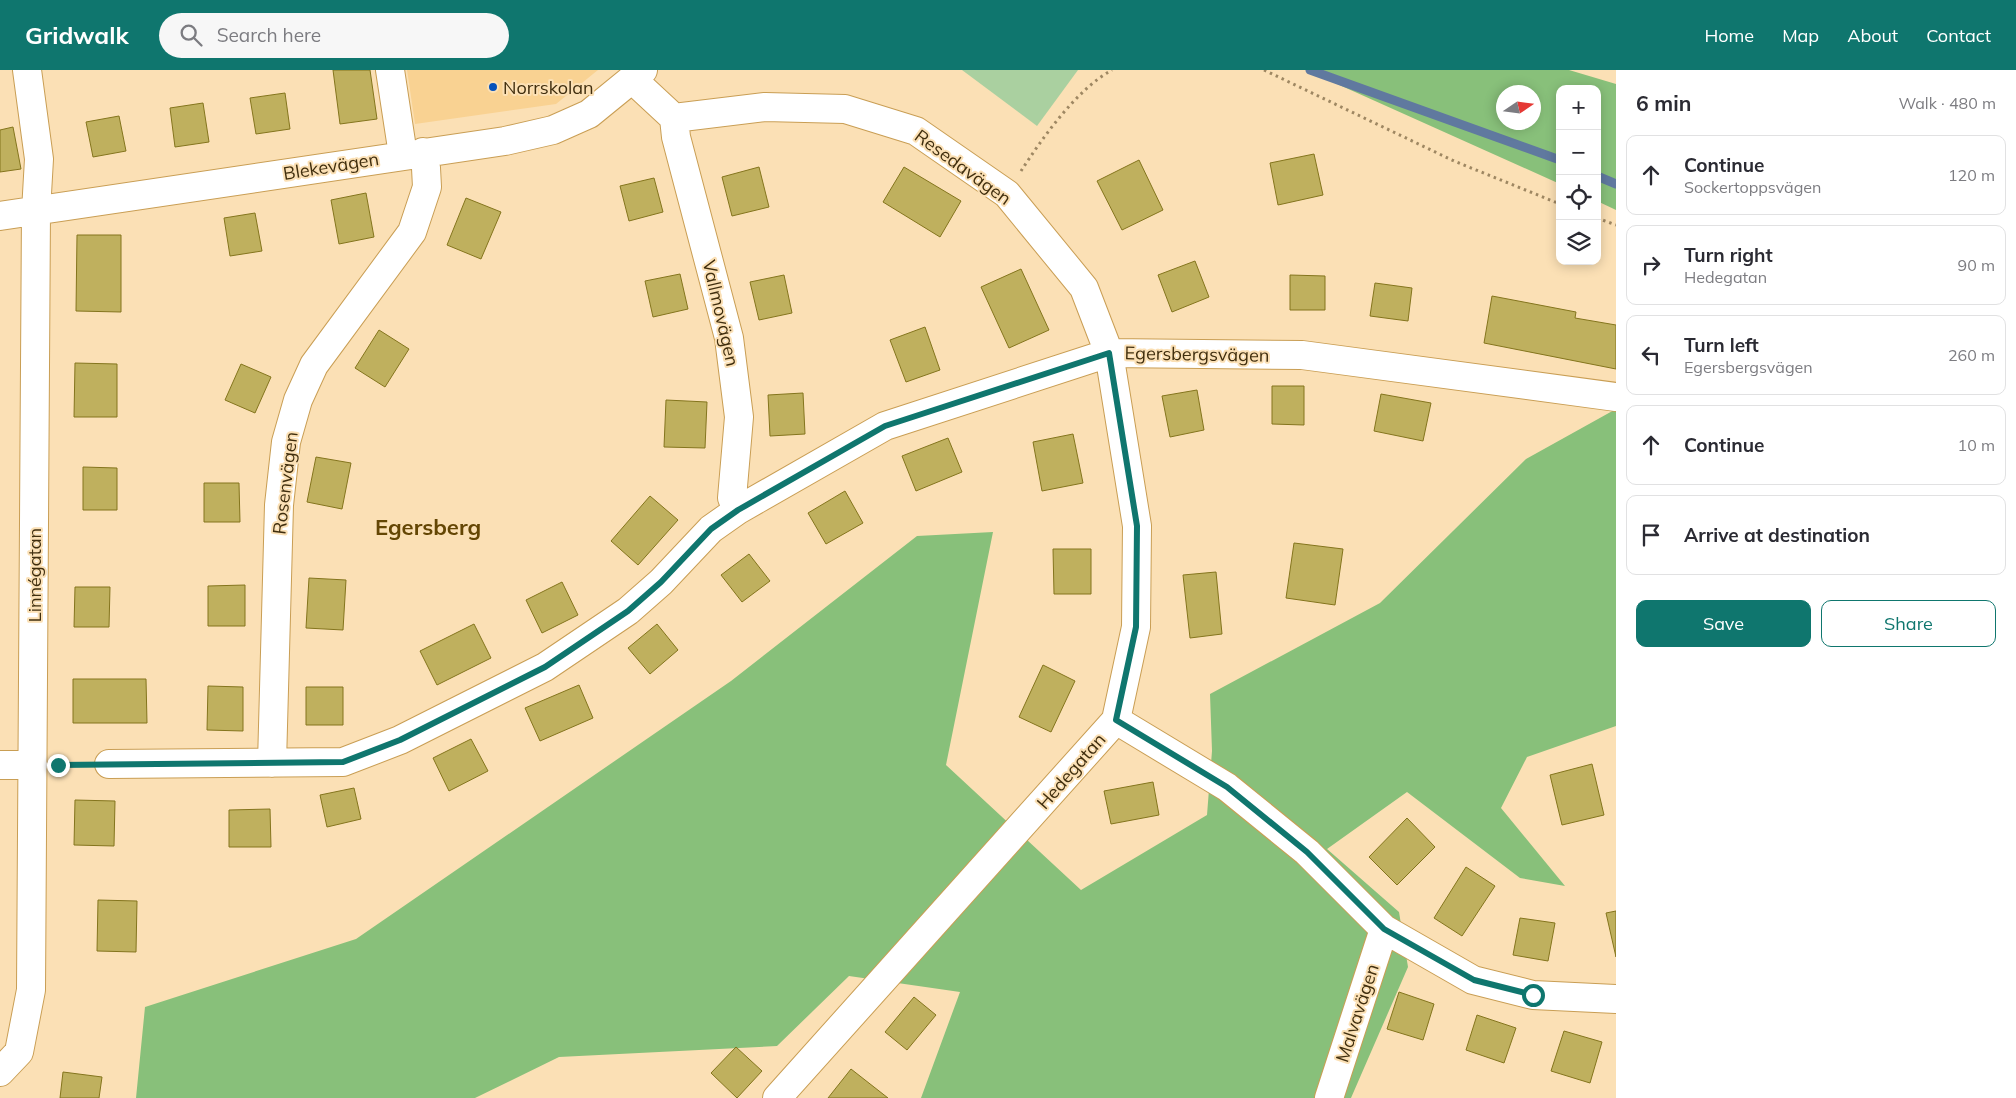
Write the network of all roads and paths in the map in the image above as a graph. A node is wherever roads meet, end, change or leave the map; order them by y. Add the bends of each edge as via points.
1 (27, 70) edge
2 (390, 70) edge
3 (1112, 70) edge
4 (1264, 70) edge
5 (638, 75) edge
6 (674, 118) junction
7 (413, 154) junction
8 (1007, 194) junction
9 (1556, 202) edge
10 (36, 211) junction
11 (0, 216) edge
12 (1601, 219) edge
13 (1616, 225) edge
14 (1109, 353) junction
15 (1616, 397) edge
16 (738, 510) junction
17 (1116, 720) junction
18 (272, 763) junction
19 (109, 764) joint
20 (0, 765) edge
21 (33, 766) junction
22 (1384, 929) junction
23 (1616, 999) edge
24 (0, 1072) edge
25 (777, 1098) edge
26 (1329, 1098) edge

1 - 10 street, Linnégatan via 39,159
2 - 7 street, Rosenvägen
3 - 8 path via 1097,78 1044,136
4 - 9 path via 1454,161
5 - 6 street
5 - 7 street, Blekevägen via 589,114 553,130 505,141
6 - 8 street, Resedavägen via 765,107 845,109 916,131
6 - 16 street, Vallmovägen via 676,137 729,338 739,417 732,498
7 - 10 street, Blekevägen
7 - 18 street, Rosenvägen via 426,168 427,187 412,232 314,365 298,400 286,442 279,505
8 - 14 street, Resedavägen via 1084,288
10 - 11 street, Blekevägen
10 - 21 street, Linnégatan
12 - 13 path
14 - 15 street, Egersbergsvägen via 1302,355
14 - 16 street, Egersbergsvägen via 885,426
14 - 17 street, Hedegatan via 1137,526 1136,627
16 - 18 street, Egersbergsvägen via 711,529 661,582 628,611 545,667 373,752 343,762
17 - 22 street via 1227,787 1307,852
17 - 25 street, Hedegatan
18 - 19 street, Egersbergsvägen
19 - 21 path
20 - 21 street
21 - 24 street, Linnégatan via 31,990 19,1052
22 - 23 street via 1474,980 1533,995
22 - 26 street, Malvavägen

